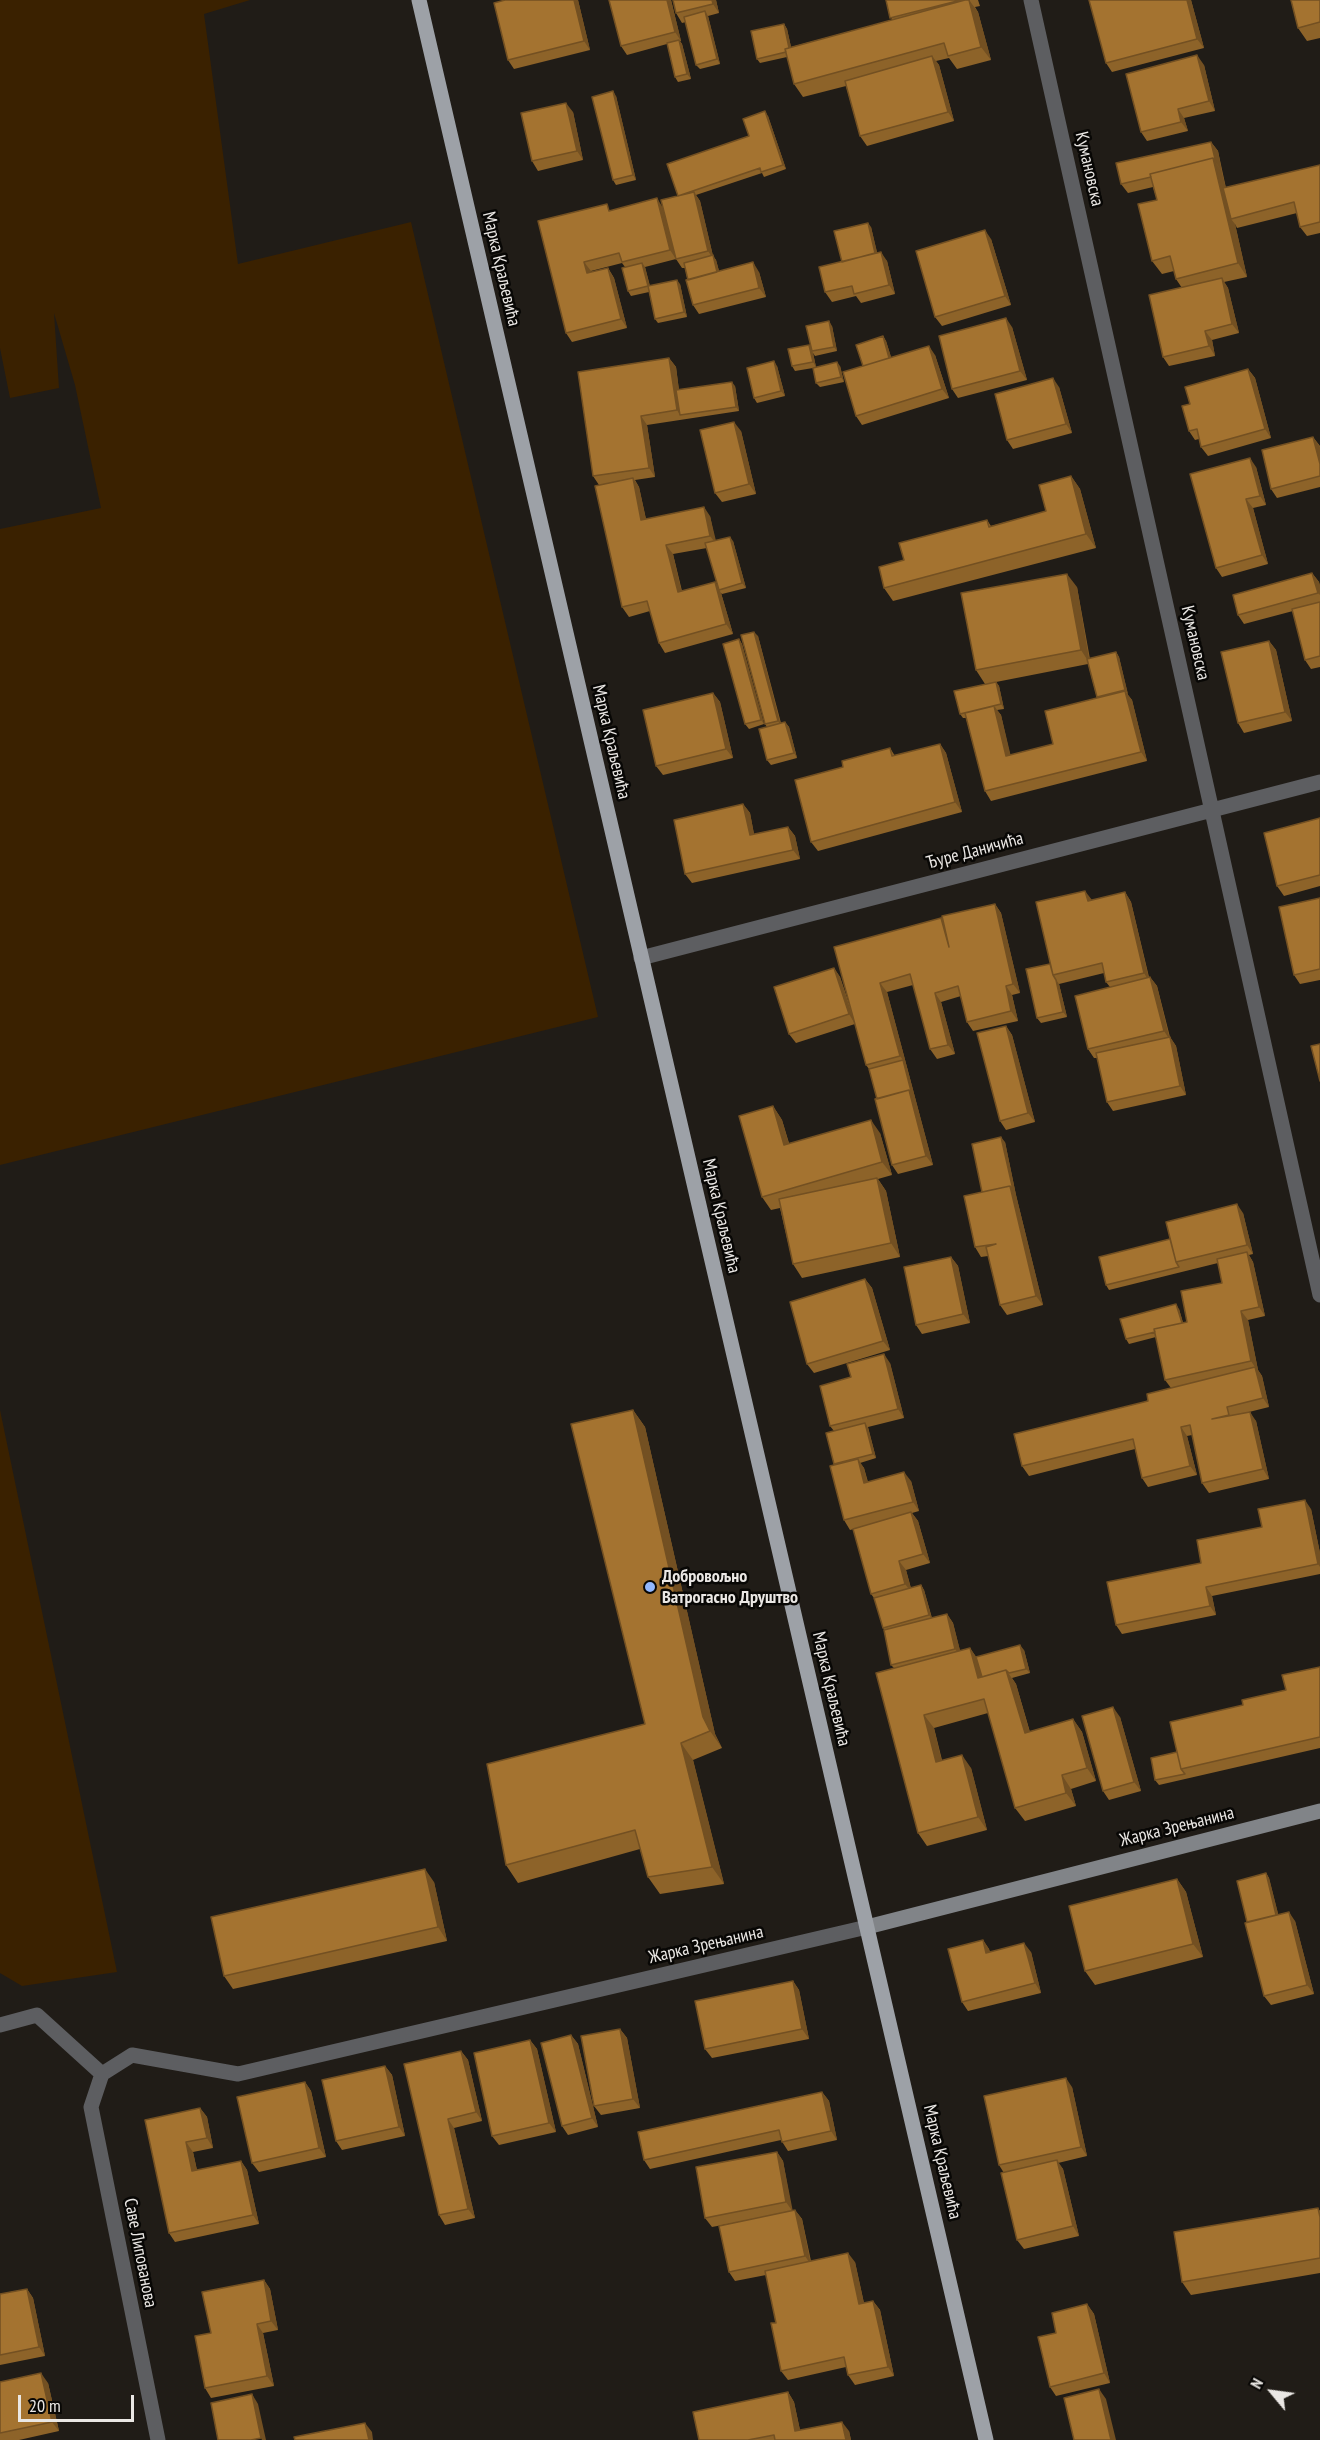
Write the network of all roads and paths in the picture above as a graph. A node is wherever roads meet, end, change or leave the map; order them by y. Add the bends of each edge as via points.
1 (419, 0) edge
2 (1032, 0) edge
3 (1320, 782) edge
4 (1212, 810) junction
5 (640, 958) junction
6 (1320, 1294) edge
7 (1320, 1810) edge
8 (867, 1927) junction
9 (0, 2025) edge
10 (102, 2074) junction
11 (158, 2440) edge
12 (986, 2440) edge

1 - 5 main road, Марка Краљевића
2 - 4 street, Кумановска
3 - 4 street, Ђуре Даничића
4 - 5 street, Ђуре Даничића
4 - 6 street, Кумановска
5 - 8 main road, Марка Краљевића
7 - 8 street, Жарка Зрењанина
8 - 10 street, Жарка Зрењанина via 238,2074 132,2055
8 - 12 main road, Марка Краљевића
9 - 10 street via 37,2015
10 - 11 street, Саве Липованова via 91,2107

